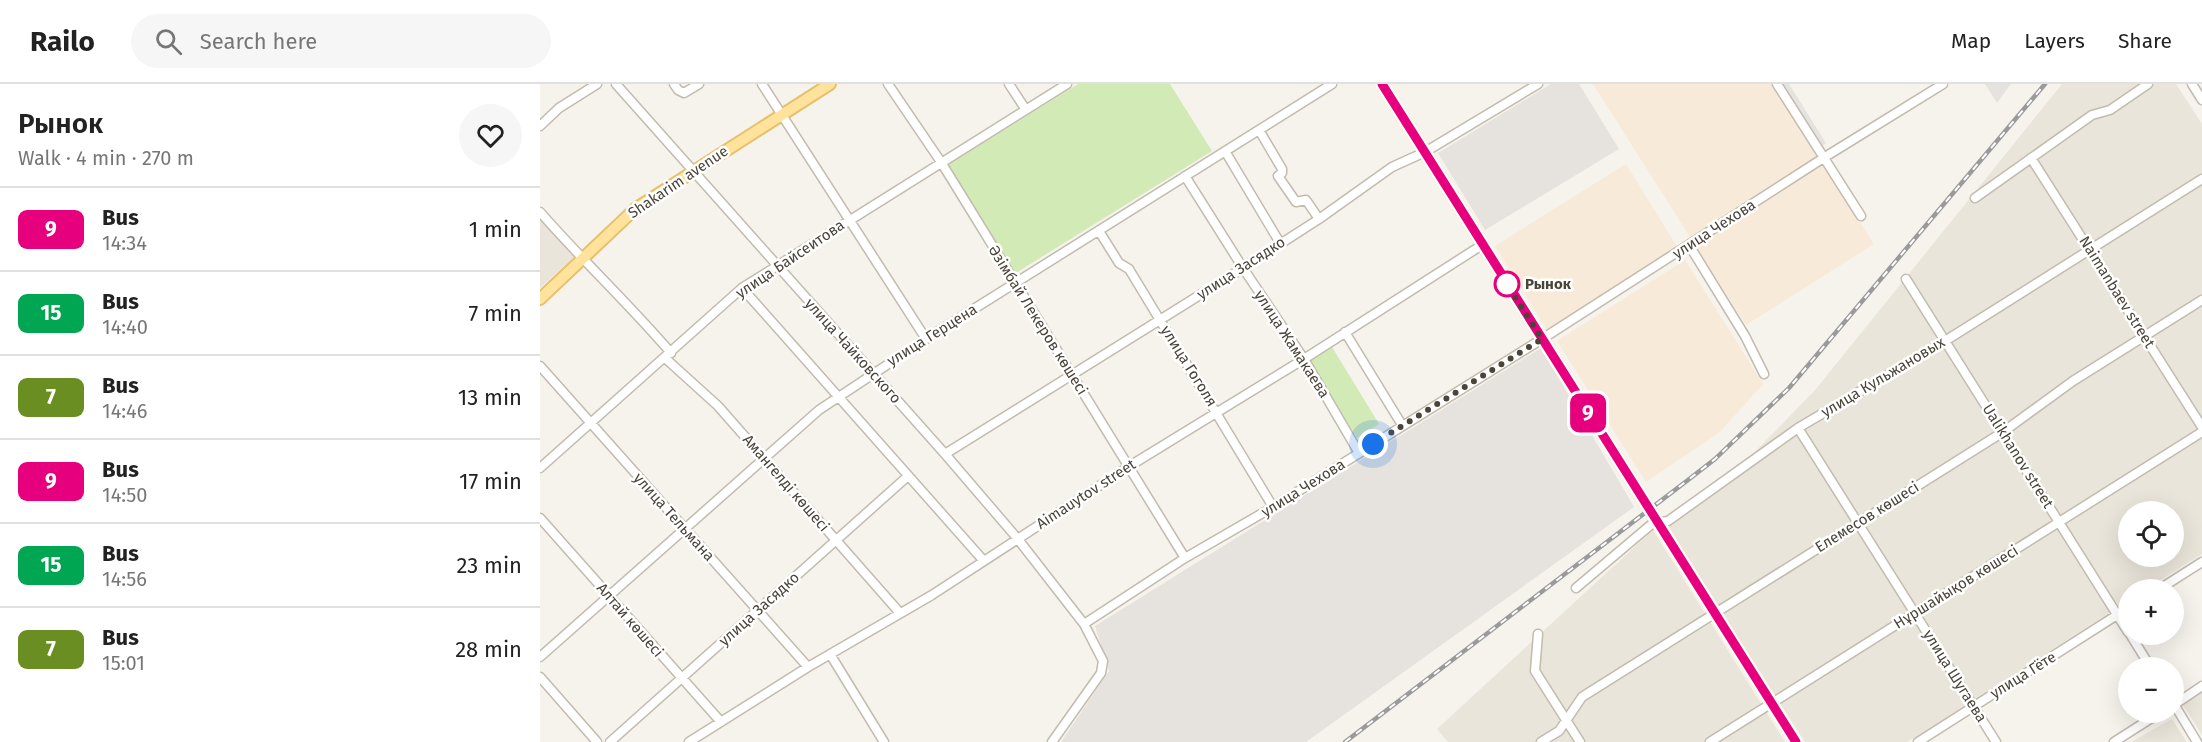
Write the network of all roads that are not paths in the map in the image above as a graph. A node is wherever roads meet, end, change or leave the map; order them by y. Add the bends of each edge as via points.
1 (597, 84) edge
2 (616, 84) edge
3 (674, 84) edge
4 (699, 84) edge
5 (762, 84) edge
6 (830, 84) edge
7 (888, 84) edge
8 (1009, 84) edge
9 (1067, 84) edge
10 (1332, 84) edge
11 (1382, 84) edge
12 (1538, 84) edge
13 (1778, 84) edge
14 (1943, 84) edge
15 (2148, 84) edge
16 (2195, 85) edge
17 (1057, 87) edge
18 (2202, 100) edge
19 (1026, 110) junction
20 (782, 114) junction
21 (540, 126) edge
22 (1259, 130) junction
23 (1225, 151) junction
24 (1425, 152) junction
25 (1825, 157) junction
26 (2031, 158) junction
27 (941, 162) junction
28 (692, 171) junction
29 (1185, 176) junction
30 (2202, 179) edge
31 (1975, 198) dead end
32 (540, 212) edge
33 (1861, 216) dead end
34 (851, 218) junction
35 (1319, 219) junction
36 (1099, 231) junction
37 (1280, 243) junction
38 (1482, 245) junction
39 (1689, 245) junction
40 (2090, 250) junction
41 (583, 260) junction
42 (777, 266) junction
43 (1243, 268) junction
44 (1906, 279) dead end
45 (1016, 282) junction
46 (742, 288) junction
47 (540, 299) edge
48 (2202, 300) edge
49 (1160, 320) junction
50 (1345, 332) junction
51 (2145, 337) junction
52 (926, 339) junction
53 (1542, 339) junction
54 (1945, 340) junction
55 (668, 355) junction
56 (1304, 359) junction
57 (540, 366) edge
58 (872, 373) junction
59 (1764, 374) dead end
60 (1072, 375) junction
61 (838, 397) junction
62 (1216, 412) junction
63 (591, 424) junction
64 (1402, 425) junction
65 (2202, 427) edge
66 (1798, 428) junction
67 (2003, 432) junction
68 (2202, 432) edge
69 (1359, 453) junction
70 (945, 454) junction
71 (765, 459) junction
72 (1128, 467) junction
73 (540, 468) edge
74 (908, 476) junction
75 (1273, 507) junction
76 (540, 518) edge
77 (1657, 522) junction
78 (2060, 522) junction
79 (1858, 523) junction
80 (685, 529) junction
81 (1017, 538) junction
82 (837, 540) junction
83 (1185, 558) junction
84 (983, 560) junction
85 (2202, 562) edge
86 (2175, 579) edge
87 (1576, 588) dead end
88 (609, 596) junction
89 (758, 610) junction
90 (900, 613) junction
91 (1715, 613) junction
92 (1915, 614) junction
93 (2118, 615) joint
94 (1084, 624) junction
95 (1538, 634) dead end
96 (830, 654) junction
97 (540, 657) edge
98 (808, 667) junction
99 (540, 677) edge
100 (682, 678) junction
101 (2202, 686) edge
102 (2184, 698) edge
103 (1772, 702) junction
104 (1973, 705) junction
105 (1566, 721) junction
106 (2184, 721) edge
107 (721, 722) junction
108 (2144, 723) edge
109 (597, 742) edge
110 (610, 742) edge
111 (689, 742) edge
112 (884, 742) edge
113 (1052, 742) edge
114 (1540, 742) edge
115 (1580, 742) edge
116 (1710, 742) edge
117 (1796, 742) edge
118 (1918, 742) edge
119 (1996, 742) edge
120 (2114, 742) edge
121 (2197, 742) edge

1 - 21 street via 559,108
2 - 28 street, улица Чайковского
3 - 4 street via 684,93
5 - 20 street
6 - 20 main road, Shakarim avenue
7 - 27 street, Әзімбай Лекеров көшесі
8 - 19 street
9 - 17 street, улица Байсеитова
10 - 22 street, улица Герцена
11 - 24 main road
12 - 24 street, улица Засядко
13 - 25 street
14 - 25 street, улица Чехова
15 - 26 street via 2110,110 2092,115
16 - 18 street
17 - 19 street, улица Байсеитова
19 - 27 street, улица Байсеитова
20 - 28 main road, Shakarim avenue
20 - 34 street
22 - 23 street, улица Герцена
22 - 35 street via 1282,169 1278,176 1296,202 1306,200
23 - 29 street, улица Герцена
23 - 37 street
24 - 35 street, улица Засядко via 1392,167
24 - 38 main road
25 - 33 street
25 - 39 street, улица Чехова
26 - 31 street
26 - 40 street, Naimanbaev street
27 - 34 street, улица Байсеитова
27 - 45 street, Әзімбай Лекеров көшесі
28 - 41 main road, Shakarim avenue via 635,208
28 - 42 street, улица Чайковского
29 - 36 street, улица Герцена
29 - 43 street, улица Жамакаева
30 - 40 street, улица Кульжановых
32 - 41 street, Амангелді көшесі
34 - 42 street, улица Байсеитова
34 - 52 street
35 - 37 street, улица Засядко
36 - 45 street, улица Герцена
36 - 49 street, улица Гоголя via 1119,263 1129,268
37 - 43 street, улица Засядко
38 - 50 street, Aimauytov street
38 - 53 main road
39 - 53 street, улица Чехова
39 - 59 street
40 - 51 street, Naimanbaev street
40 - 54 street, улица Кульжановых
41 - 47 main road, Shakarim avenue
41 - 55 street, Амангелді көшесі via 629,306
42 - 46 street, улица Байсеитова
42 - 58 street, улица Чайковского
43 - 49 street, улица Засядко
43 - 56 street, улица Жамакаева
44 - 54 street, Ualikhanov street
45 - 52 street, улица Герцена
45 - 60 street, Әзімбай Лекеров көшесі
46 - 55 street, улица Байсеитова
46 - 61 street
48 - 51 street, Елемесов көшесі
49 - 60 street, улица Засядко
49 - 62 street, улица Гоголя
50 - 56 street, Aimauytov street
50 - 64 street
51 - 65 street, Naimanbaev street
51 - 67 street, Елемесов көшесі via 2073,381
52 - 58 street, улица Герцена
53 - 64 street, улица Чехова
53 - 77 main road
54 - 66 street, улица Кульжановых
54 - 67 street, Ualikhanov street
55 - 63 street, улица Байсеитова
55 - 71 street, Амангелді көшесі
56 - 62 street, Aimauytov street
56 - 69 street, улица Жамакаева
57 - 63 street, улица Тельмана
58 - 61 street, улица Герцена
58 - 70 street, улица Чайковского
60 - 70 street, улица Засядко
60 - 72 street, Әзімбай Лекеров көшесі
61 - 71 street, улица Герцена
61 - 74 street
62 - 72 street, Aimauytov street
62 - 75 street, улица Гоголя
63 - 73 street, улица Байсеитова
63 - 80 street, улица Тельмана
64 - 69 street, улица Чехова
66 - 77 street, улица Кульжановых via 1668,521
66 - 79 street, улица Шугаева
67 - 78 street, Ualikhanov street
67 - 79 street, Елемесов көшесі
68 - 78 street, Нұршайықов көшесі
69 - 75 street, улица Чехова
70 - 81 street, улица Чайковского
71 - 80 street, улица Герцена
71 - 82 street, Амангелді көшесі
72 - 81 street, Aimauytov street
72 - 83 street, Әзімбай Лекеров көшесі
74 - 82 street, улица Засядко
74 - 84 street
75 - 83 street, улица Чехова
76 - 88 street, Алтай көшесі
77 - 87 street, улица Кульжановых
77 - 91 main road
78 - 92 street, Нұршайықов көшесі
78 - 93 street, Ualikhanov street
79 - 91 street, Елемесов көшесі
79 - 92 street, улица Шугаева
80 - 88 street, улица Герцена
80 - 89 street, улица Тельмана
81 - 84 street, Aimauytov street
81 - 94 street, улица Чайковского
82 - 89 street, улица Засядко
82 - 90 street, Амангелді көшесі
83 - 94 street, улица Чехова
84 - 90 street, Aimauytov street
85 - 86 street
88 - 97 street, улица Герцена
88 - 100 street, Алтай көшесі
89 - 98 street, улица Тельмана
89 - 100 street, улица Засядко
90 - 96 street, Aimauytov street
91 - 103 main road
91 - 105 street, Елемесов көшесі via 1582,697
92 - 103 street, Нұршайықов көшесі
92 - 104 street, улица Шугаева
93 - 104 street, улица Гёте
94 - 113 street via 1103,661 1101,673
95 - 105 street via 1535,672
96 - 98 street, Aimauytov street
96 - 112 street
98 - 107 street, Aimauytov street
99 - 109 street
100 - 107 street, Алтай көшесі
100 - 110 street, улица Засядко
101 - 102 street
103 - 116 street, Нұршайықов көшесі
103 - 117 main road
104 - 118 street, улица Гёте
104 - 119 street, улица Шугаева
105 - 114 street, Елемесов көшесі via 1559,731
105 - 115 street
106 - 121 street
107 - 111 street, Aimauytov street
108 - 120 street

